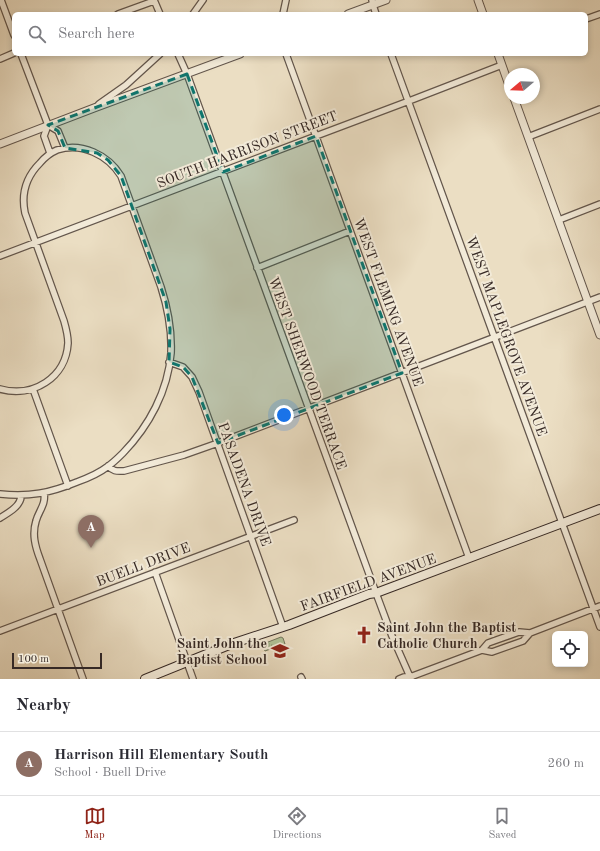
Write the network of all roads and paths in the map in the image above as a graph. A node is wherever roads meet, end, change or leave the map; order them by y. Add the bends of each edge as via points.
1 (1, 0) edge
2 (154, 0) edge
3 (203, 0) edge
4 (286, 0) edge
5 (386, 0) edge
6 (478, 0) edge
7 (372, 2) edge
8 (123, 12) edge
9 (159, 12) edge
10 (194, 12) edge
11 (283, 12) edge
12 (352, 12) edge
13 (375, 12) edge
14 (482, 12) edge
15 (600, 14) edge
16 (588, 18) edge
17 (12, 30) edge
18 (12, 54) edge
19 (22, 56) edge
20 (158, 56) edge
21 (179, 56) edge
22 (235, 56) edge
23 (287, 56) edge
24 (392, 56) edge
25 (499, 56) edge
26 (0, 59) edge
27 (502, 65) junction
28 (504, 71) edge
29 (187, 74) junction
30 (126, 85) junction
31 (130, 94) junction
32 (409, 102) junction
33 (516, 104) edge
34 (94, 108) junction
35 (600, 109) edge
36 (48, 125) junction
37 (316, 136) junction
38 (528, 137) junction
39 (0, 144) edge
40 (65, 148) junction
41 (50, 154) junction
42 (223, 172) junction
43 (600, 204) edge
44 (132, 205) junction
45 (559, 220) junction
46 (350, 231) junction
47 (36, 242) junction
48 (0, 256) edge
49 (257, 268) junction
50 (600, 297) edge
51 (588, 302) junction
52 (600, 335) edge
53 (495, 337) junction
54 (169, 362) junction
55 (402, 373) junction
56 (0, 389) edge
57 (33, 389) junction
58 (308, 408) junction
59 (218, 443) junction
60 (108, 466) junction
61 (68, 486) junction
62 (44, 493) junction
63 (0, 494) edge
64 (21, 496) junction
65 (600, 509) edge
66 (0, 518) edge
67 (294, 520) dead end
68 (562, 523) junction
69 (251, 536) junction
70 (469, 558) junction
71 (155, 572) junction
72 (376, 593) junction
73 (600, 606) edge
74 (593, 608) junction
75 (58, 609) junction
76 (283, 627) junction
77 (600, 627) edge
78 (0, 631) edge
79 (530, 633) junction
80 (482, 650) junction
81 (187, 662) junction
82 (411, 678) edge
83 (83, 679) edge
84 (145, 679) edge
85 (193, 679) edge
86 (399, 679) edge

1 - 17 street
2 - 8 street
2 - 9 street
3 - 10 street
4 - 11 street
5 - 7 street
6 - 14 street
7 - 12 street
7 - 13 street
15 - 16 street
18 - 26 street
19 - 36 street
20 - 30 street
21 - 29 street, WEST SHERWOOD TERRACE
22 - 29 street
23 - 37 street, WEST FLEMING AVENUE
24 - 32 street, WEST MAPLEGROVE AVENUE
25 - 27 street
27 - 28 street
27 - 32 street, SOUTH HARRISON STREET
29 - 31 street
29 - 42 street, WEST SHERWOOD TERRACE
30 - 31 street
30 - 34 street
31 - 34 street
32 - 37 street, SOUTH HARRISON STREET
32 - 53 street, WEST MAPLEGROVE AVENUE
33 - 38 street
34 - 36 street
35 - 38 street
36 - 39 street
36 - 40 street via 58,131
36 - 41 street via 44,136
37 - 42 street, SOUTH HARRISON STREET
37 - 46 street, WEST FLEMING AVENUE
38 - 45 street
40 - 41 street
40 - 44 street via 91,151 108,160 117,170
41 - 47 street via 31,172 24,191 25,213
42 - 44 street, SOUTH HARRISON STREET
42 - 49 street, WEST SHERWOOD TERRACE
43 - 45 street
44 - 47 street, SOUTH HARRISON STREET
44 - 54 street via 166,302 170,329
45 - 51 street
46 - 49 street
46 - 55 street, WEST FLEMING AVENUE
47 - 48 street, SOUTH HARRISON STREET
47 - 57 street via 67,330 68,343 58,371 45,383
49 - 58 street, WEST SHERWOOD TERRACE
50 - 51 street
51 - 52 street
51 - 53 street
53 - 55 street
53 - 68 street, WEST MAPLEGROVE AVENUE
54 - 59 street, PASADENA DRIVE via 183,367 192,377
54 - 60 street via 155,409 133,442
55 - 58 street
55 - 70 street, WEST FLEMING AVENUE
56 - 57 street via 18,392
57 - 61 street
58 - 59 street
58 - 72 street, WEST SHERWOOD TERRACE
59 - 60 street via 124,471 112,470
59 - 69 street, PASADENA DRIVE
60 - 61 street
61 - 62 street
62 - 64 street
62 - 75 street via 45,498 35,525 34,539
63 - 64 street
64 - 66 street via 21,500
65 - 68 main road, FAIRFIELD AVENUE
67 - 69 street, BUELL DRIVE
68 - 70 main road, FAIRFIELD AVENUE
68 - 74 street, WEST MAPLEGROVE AVENUE
69 - 71 street, BUELL DRIVE
69 - 76 street, PASADENA DRIVE
70 - 72 main road, FAIRFIELD AVENUE
71 - 75 street, BUELL DRIVE
71 - 81 street
72 - 76 main road, FAIRFIELD AVENUE
72 - 82 street, WEST SHERWOOD TERRACE
73 - 74 street
74 - 77 street, WEST MAPLEGROVE AVENUE
74 - 79 street
75 - 78 street, BUELL DRIVE
75 - 83 street
76 - 81 main road, FAIRFIELD AVENUE
79 - 80 street via 519,632 488,643
79 - 80 street via 523,641 492,652
80 - 82 street
81 - 84 main road, FAIRFIELD AVENUE
81 - 85 street
82 - 86 street

